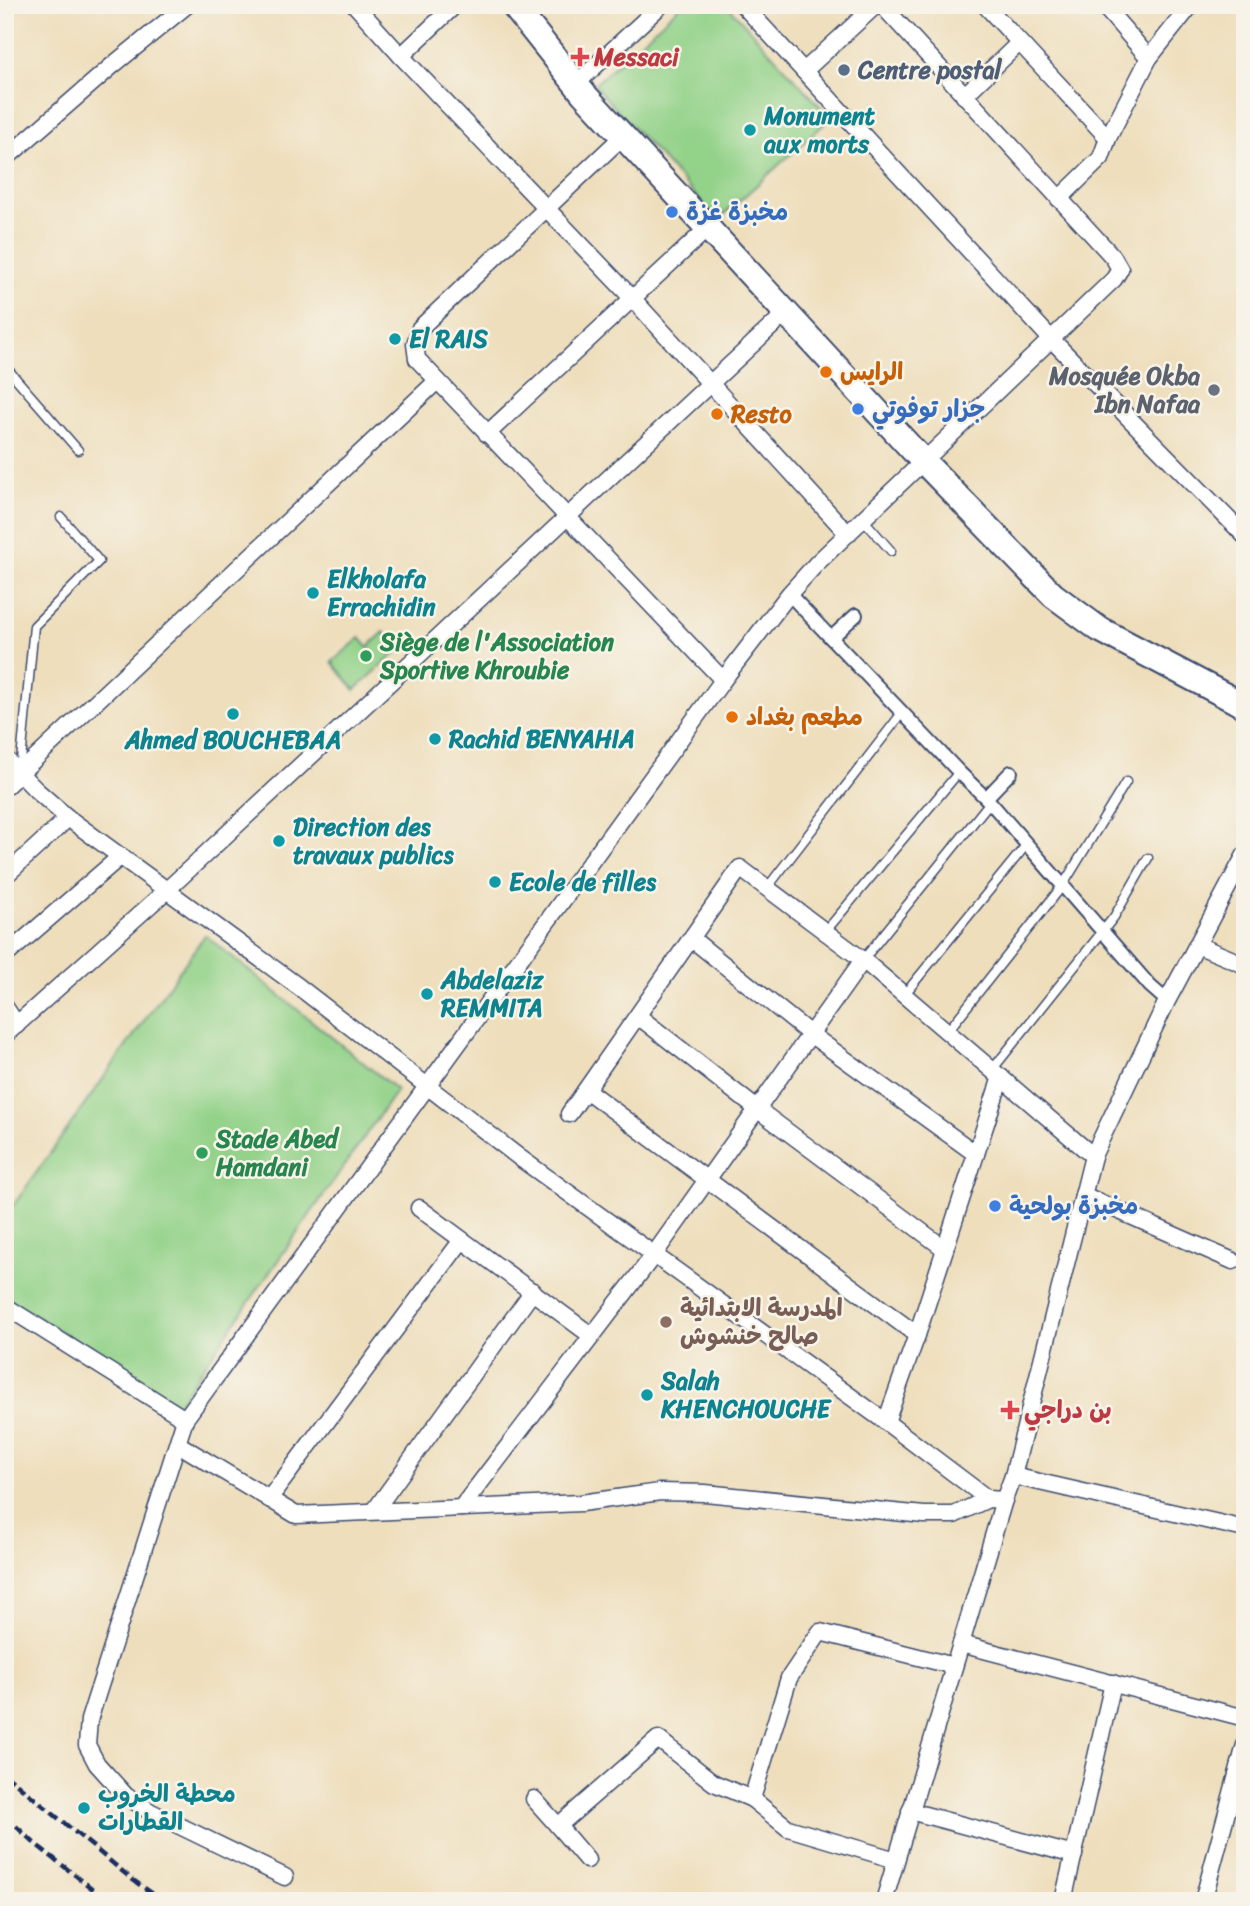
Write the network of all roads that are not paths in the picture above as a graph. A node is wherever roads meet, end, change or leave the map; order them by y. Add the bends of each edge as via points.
1 (187, 5) edge
2 (355, 5) edge
3 (456, 5) edge
4 (513, 5) edge
5 (661, 5) edge
6 (743, 5) edge
7 (876, 5) edge
8 (882, 5) edge
9 (985, 5) edge
10 (1103, 5) edge
11 (1191, 5) edge
12 (1019, 43) junction
13 (401, 55) junction
14 (1149, 58) junction
15 (804, 71) junction
16 (576, 84) junction
17 (964, 96) junction
18 (623, 136) junction
19 (1108, 138) junction
20 (5, 159) edge
21 (1059, 199) junction
22 (547, 207) junction
23 (708, 228) junction
24 (632, 298) junction
25 (787, 312) junction
26 (1052, 339) junction
27 (5, 366) edge
28 (437, 382) junction
29 (710, 382) junction
30 (487, 434) junction
31 (78, 450) dead end
32 (924, 462) junction
33 (61, 517) dead end
34 (566, 517) junction
35 (863, 519) junction
36 (848, 534) junction
37 (1245, 536) edge
38 (891, 551) dead end
39 (789, 594) junction
40 (856, 615) dead end
41 (831, 638) junction
42 (723, 680) junction
43 (1245, 706) edge
44 (901, 713) junction
45 (5, 758) edge
46 (958, 772) junction
47 (1011, 772) dead end
48 (20, 774) junction
49 (1126, 782) dead end
50 (5, 788) edge
51 (988, 800) junction
52 (68, 818) junction
53 (1027, 844) junction
54 (1245, 855) edge
55 (121, 856) junction
56 (1148, 858) dead end
57 (5, 876) edge
58 (1063, 885) junction
59 (767, 888) junction
60 (168, 889) junction
61 (1103, 931) junction
62 (825, 932) junction
63 (692, 939) junction
64 (1197, 945) junction
65 (5, 956) edge
66 (863, 960) junction
67 (1245, 965) edge
68 (904, 995) junction
69 (1167, 1001) junction
70 (5, 1007) edge
71 (638, 1016) junction
72 (11, 1030) edge
73 (947, 1032) junction
74 (810, 1034) junction
75 (996, 1074) junction
76 (428, 1087) junction
77 (586, 1090) junction
78 (757, 1109) junction
79 (569, 1114) dead end
80 (976, 1154) junction
81 (1093, 1156) junction
82 (707, 1181) junction
83 (1083, 1195) junction
84 (419, 1208) dead end
85 (462, 1240) junction
86 (945, 1249) junction
87 (653, 1256) junction
88 (1233, 1261) dead end
89 (533, 1291) junction
90 (5, 1306) edge
91 (917, 1335) junction
92 (592, 1336) junction
93 (185, 1419) junction
94 (886, 1422) junction
95 (178, 1444) junction
96 (1013, 1476) junction
97 (269, 1499) junction
98 (996, 1500) junction
99 (461, 1508) junction
100 (375, 1510) junction
101 (1245, 1529) edge
102 (961, 1643) junction
103 (954, 1666) junction
104 (1113, 1684) junction
105 (1245, 1718) edge
106 (1245, 1745) edge
107 (534, 1799) dead end
108 (752, 1799) junction
109 (910, 1811) junction
110 (558, 1826) junction
111 (1073, 1855) junction
112 (587, 1860) dead end
113 (896, 1860) junction
114 (285, 1877) dead end
115 (1245, 1898) edge
116 (884, 1901) edge
117 (1063, 1901) edge
118 (1203, 1901) edge
119 (1218, 1901) edge

1 - 20 street
2 - 13 street
3 - 13 street
4 - 16 main road
5 - 16 street
6 - 15 street
7 - 15 street
8 - 17 street
9 - 12 street
10 - 14 street
11 - 14 street
12 - 17 street
12 - 19 street
13 - 22 street
14 - 19 street
15 - 26 street
16 - 18 main road
17 - 21 street
18 - 22 street
18 - 23 main road
19 - 21 street via 1101,159
21 - 26 street via 1120,269
22 - 24 street
22 - 28 street via 420,328 417,359
23 - 24 street
23 - 25 main road
24 - 29 street
24 - 30 street
25 - 29 street
25 - 32 main road
26 - 32 street
26 - 37 street
27 - 31 lane
28 - 30 street
28 - 48 street
29 - 34 street
29 - 36 street
30 - 34 street
32 - 35 street
32 - 43 main road via 1011,552 1099,629
33 - 48 lane via 99,561 34,626
34 - 42 street
34 - 60 street
35 - 36 street
35 - 38 lane
36 - 39 street
39 - 41 street
39 - 42 street
40 - 41 street
41 - 44 street
42 - 76 street
44 - 46 street
44 - 59 lane
45 - 48 street
46 - 51 street
46 - 62 lane
47 - 51 street
48 - 50 street
48 - 52 street
49 - 58 lane
51 - 53 street
51 - 66 lane
52 - 55 street
52 - 57 street
53 - 58 street
53 - 68 lane
54 - 64 street
55 - 60 street
55 - 65 street
56 - 61 lane
58 - 61 street
58 - 73 lane
59 - 62 street
59 - 63 street via 740,868
60 - 72 street
60 - 76 street
61 - 69 street
61 - 75 lane
62 - 66 street
63 - 71 street
63 - 74 street
64 - 67 street
64 - 69 street
66 - 68 street
66 - 74 street
68 - 73 street
69 - 81 street
70 - 72 street
71 - 77 street
71 - 78 street
73 - 75 street
74 - 78 street
74 - 80 street
75 - 80 street
75 - 81 street
76 - 87 street
76 - 93 street
77 - 79 street
77 - 82 street
78 - 82 street
78 - 86 street
80 - 86 street
81 - 83 street
82 - 87 street
82 - 91 street
83 - 88 street
83 - 96 street
84 - 85 street
85 - 89 street
85 - 97 street
86 - 91 street
87 - 92 street
87 - 94 street
89 - 92 street
89 - 100 street
90 - 93 street
91 - 94 street
92 - 99 street
93 - 95 street
94 - 98 street
95 - 97 street
95 - 114 street via 89,1720 87,1745 97,1765 126,1796
96 - 98 street
96 - 101 street
97 - 100 street via 296,1515
98 - 99 street via 954,1515 660,1492 581,1503
98 - 102 street
99 - 100 street
102 - 103 street
102 - 104 street
103 - 108 street via 820,1632 789,1678
103 - 109 street
104 - 105 street
104 - 111 street
106 - 118 street
107 - 110 street
108 - 110 street via 714,1783 658,1739
108 - 113 street via 788,1828
109 - 111 street
109 - 113 street
110 - 112 street
111 - 117 street
113 - 116 street
115 - 119 street

